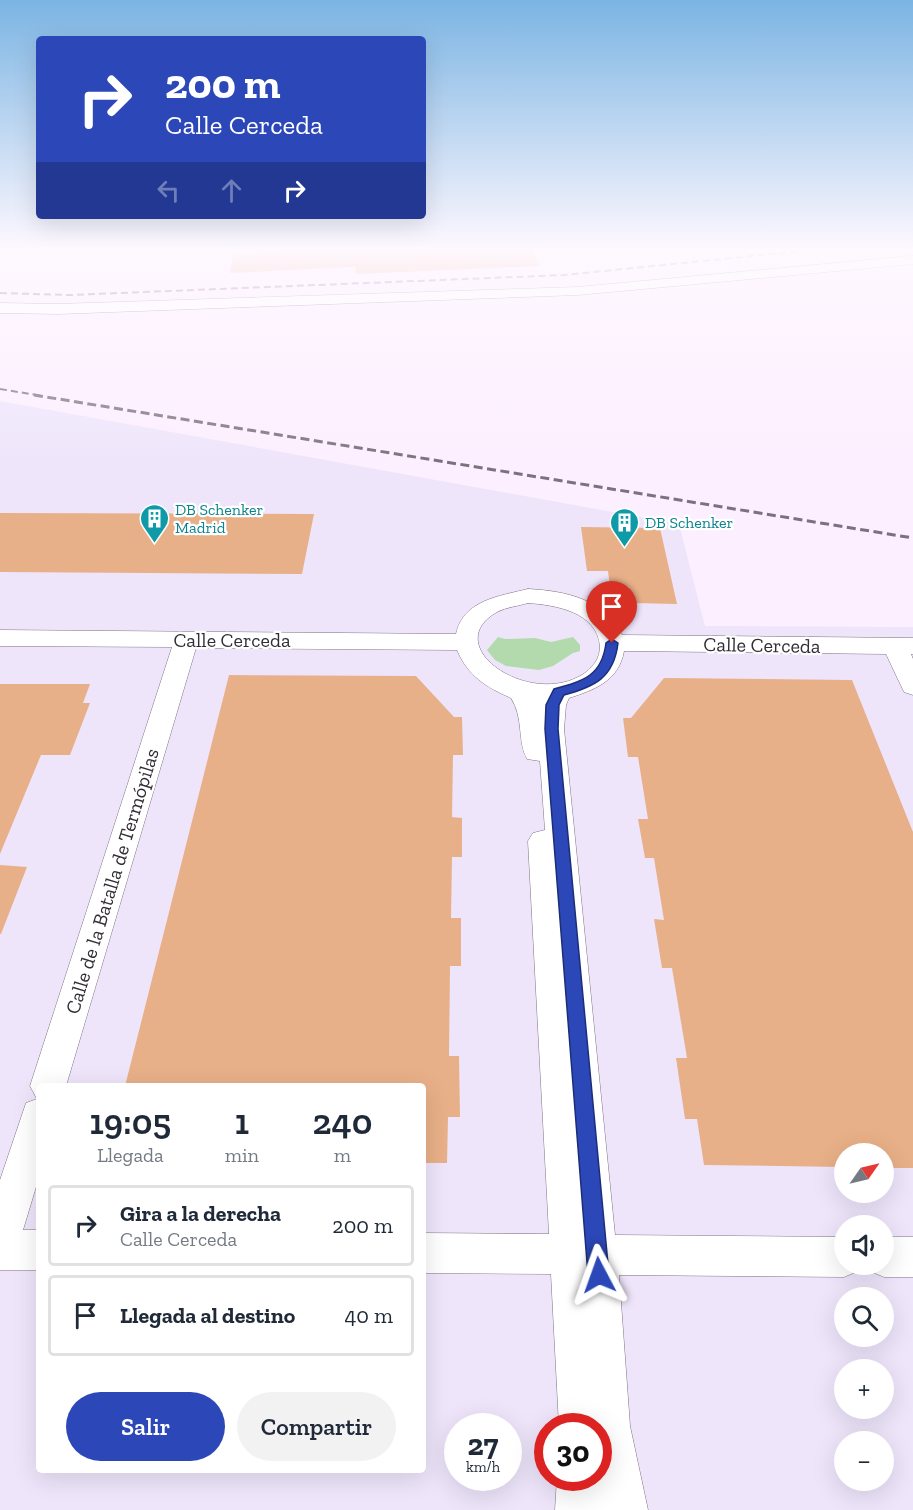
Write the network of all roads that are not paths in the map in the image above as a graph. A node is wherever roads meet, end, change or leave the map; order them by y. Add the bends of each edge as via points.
1 (0, 638) edge
2 (186, 640) junction
3 (465, 642) junction
4 (612, 643) junction
5 (904, 646) edge
6 (913, 686) edge
7 (520, 691) junction
8 (559, 692) junction
9 (49, 1083) edge
10 (36, 1126) edge
11 (0, 1242) edge
12 (0, 1250) edge
13 (36, 1250) edge
14 (426, 1253) edge
15 (583, 1254) junction
16 (834, 1257) edge
17 (894, 1257) edge
18 (913, 1257) edge
19 (581, 1413) edge
20 (579, 1491) edge
21 (578, 1510) edge
22 (625, 1510) edge

1 - 2 street, Calle Cerceda
2 - 3 street, Calle Cerceda
2 - 9 street, Calle de la Batalla de Termópilas
3 - 4 street via 471,622 488,607 513,598 542,596 570,602 594,615 603,623
3 - 7 street via 480,672 504,687
4 - 5 street, Calle Cerceda
4 - 8 street via 610,659 600,674 582,686
5 - 6 street
7 - 8 street
7 - 15 street via 531,706 536,729
8 - 15 street via 553,705 551,729
10 - 11 street
12 - 13 street
14 - 15 street
15 - 16 street
15 - 19 street
15 - 22 street via 608,1426
17 - 18 street
20 - 21 street

